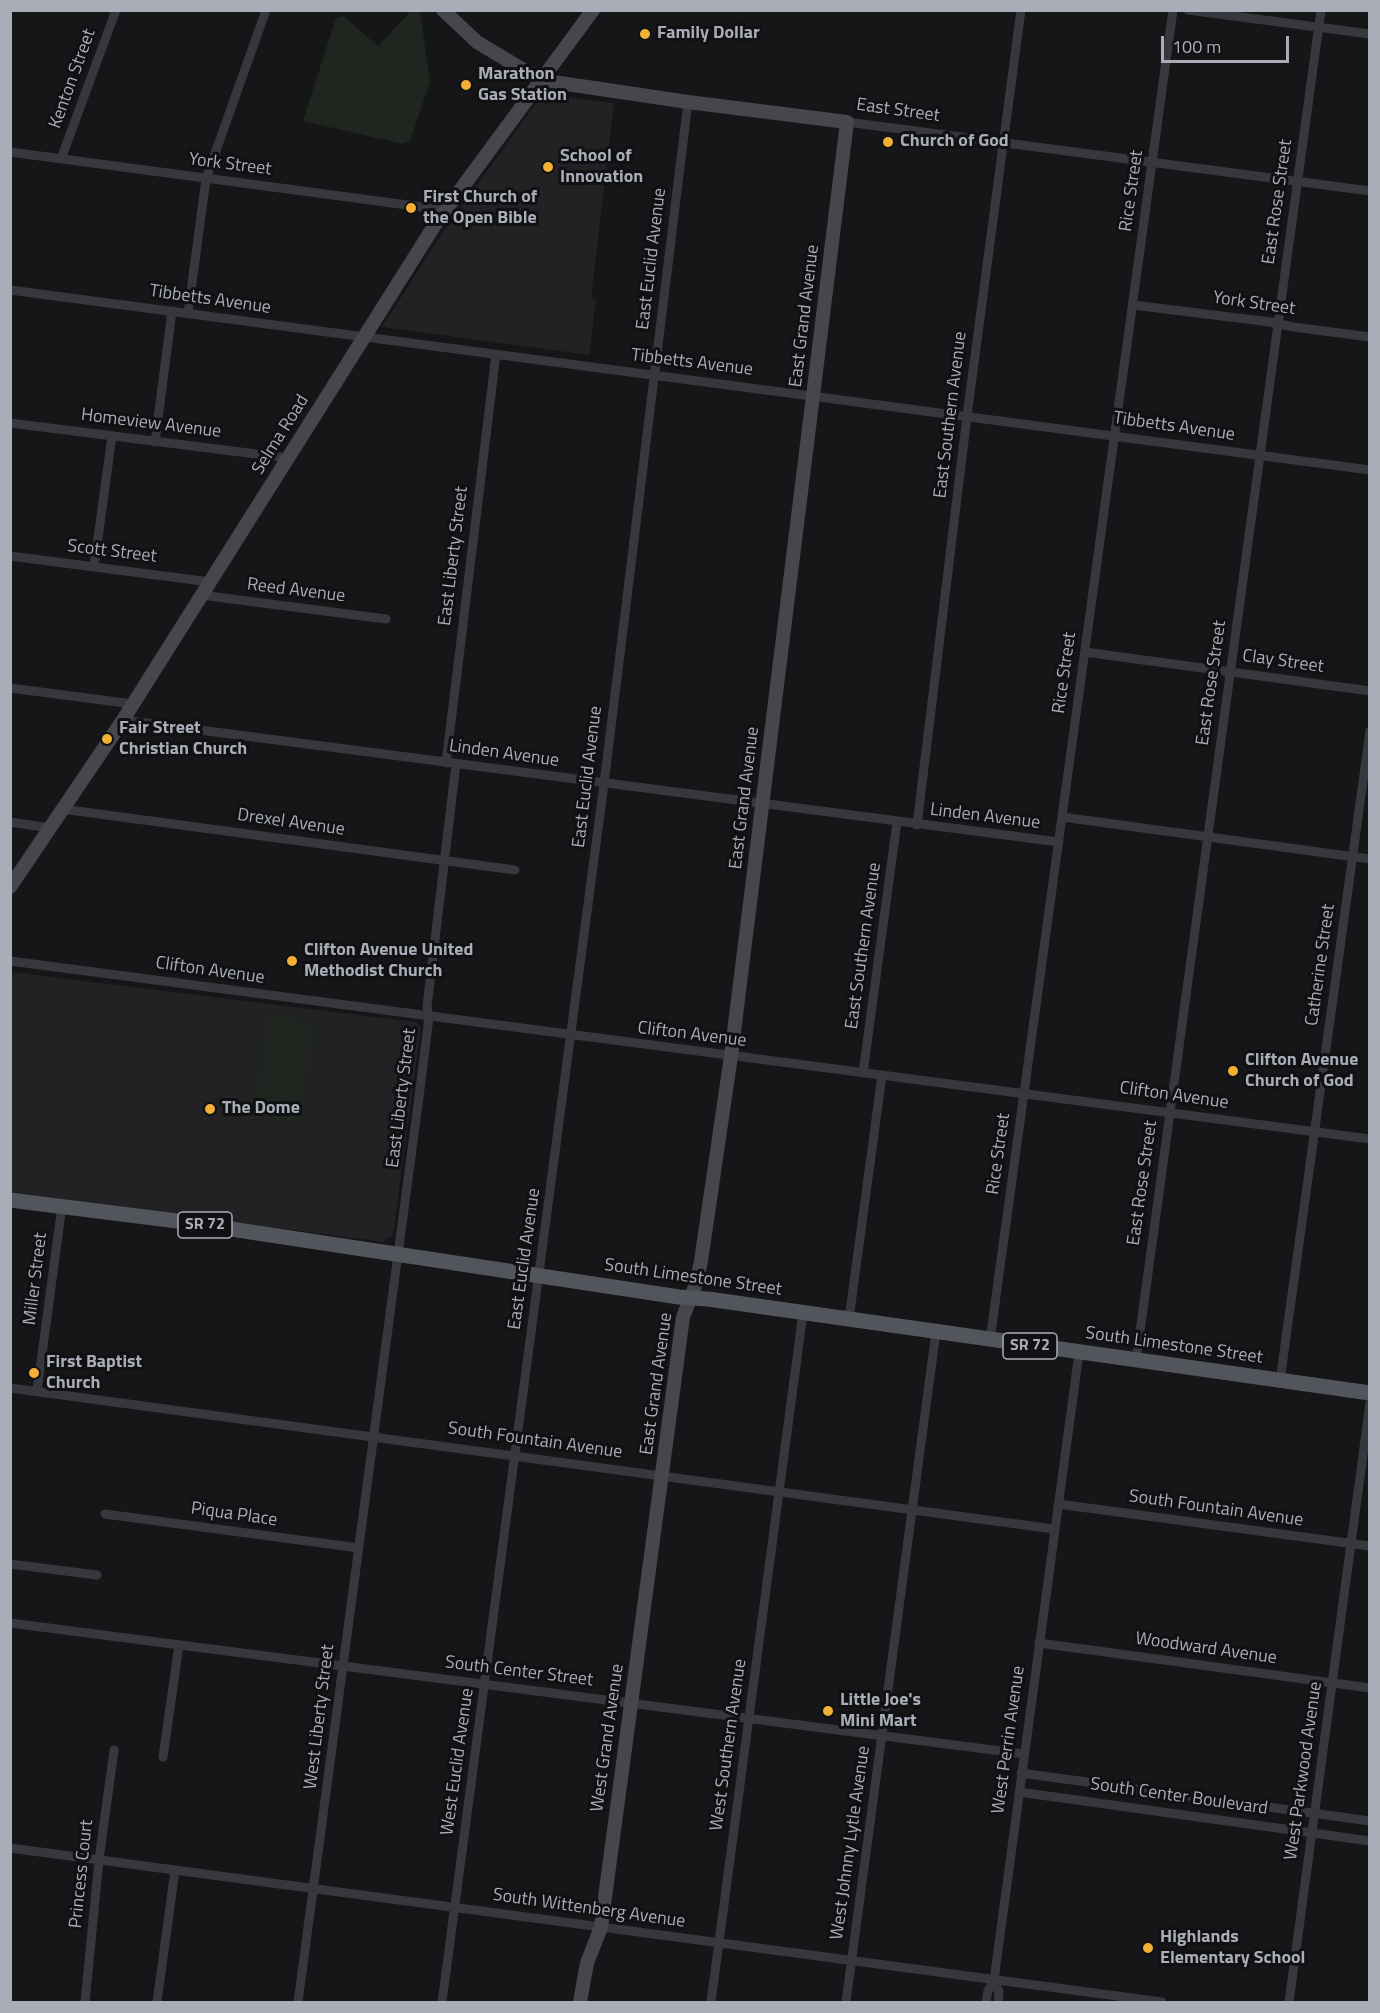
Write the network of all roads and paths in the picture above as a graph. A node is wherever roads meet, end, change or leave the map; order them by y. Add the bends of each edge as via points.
1 (116, 10) edge
2 (266, 10) edge
3 (443, 10) edge
4 (592, 10) edge
5 (1021, 10) edge
6 (1173, 10) edge
7 (1188, 10) edge
8 (1321, 10) edge
9 (1319, 28) junction
10 (1370, 34) edge
11 (540, 80) junction
12 (688, 102) junction
13 (847, 122) junction
14 (1003, 142) junction
15 (10, 152) edge
16 (61, 159) junction
17 (1152, 162) junction
18 (206, 179) junction
19 (1298, 181) junction
20 (1370, 191) edge
21 (445, 210) junction
22 (10, 290) edge
23 (1133, 305) junction
24 (172, 311) junction
25 (188, 313) junction
26 (1278, 323) junction
27 (364, 337) junction
28 (1370, 337) edge
29 (496, 354) junction
30 (654, 375) junction
31 (813, 396) junction
32 (967, 416) junction
33 (10, 423) edge
34 (1115, 435) junction
35 (112, 436) junction
36 (155, 442) junction
37 (1260, 455) junction
38 (288, 458) junction
39 (1370, 470) edge
40 (10, 556) edge
41 (94, 567) junction
42 (210, 582) junction
43 (201, 595) junction
44 (386, 619) dead end
45 (1085, 652) junction
46 (1230, 672) junction
47 (10, 688) edge
48 (1370, 690) edge
49 (133, 704) junction
50 (123, 720) junction
51 (1370, 731) edge
52 (451, 763) junction
53 (604, 784) junction
54 (762, 805) junction
55 (62, 809) junction
56 (1062, 817) junction
57 (10, 822) edge
58 (897, 822) junction
59 (917, 825) junction
60 (50, 828) junction
61 (1208, 837) junction
62 (1059, 842) junction
63 (1352, 856) junction
64 (1370, 859) edge
65 (444, 860) junction
66 (515, 870) dead end
67 (10, 887) edge
68 (10, 961) edge
69 (429, 1017) junction
70 (571, 1035) junction
71 (731, 1056) junction
72 (863, 1073) junction
73 (882, 1076) junction
74 (1024, 1094) junction
75 (1170, 1112) junction
76 (1314, 1132) junction
77 (1370, 1139) edge
78 (10, 1200) edge
79 (62, 1206) junction
80 (398, 1254) junction
81 (540, 1275) junction
82 (691, 1298) junction
83 (803, 1313) junction
84 (849, 1319) junction
85 (936, 1332) junction
86 (990, 1340) junction
87 (1079, 1353) junction
88 (1136, 1361) junction
89 (1280, 1381) junction
90 (10, 1388) edge
91 (38, 1391) junction
92 (1370, 1393) edge
93 (1370, 1403) edge
94 (374, 1436) junction
95 (515, 1455) junction
96 (662, 1476) junction
97 (779, 1491) junction
98 (1058, 1504) junction
99 (912, 1509) junction
100 (105, 1514) dead end
101 (1054, 1529) junction
102 (1351, 1544) junction
103 (1370, 1546) edge
104 (359, 1548) junction
105 (10, 1563) edge
106 (97, 1575) dead end
107 (10, 1623) edge
108 (1039, 1643) junction
109 (179, 1645) junction
110 (343, 1666) junction
111 (1332, 1683) junction
112 (485, 1684) junction
113 (1370, 1688) edge
114 (631, 1703) junction
115 (749, 1719) junction
116 (882, 1736) junction
117 (114, 1750) dead end
118 (1024, 1755) junction
119 (164, 1757) dead end
120 (1021, 1773) junction
121 (1019, 1792) junction
122 (1314, 1814) junction
123 (1370, 1821) edge
124 (1312, 1833) junction
125 (1370, 1841) edge
126 (10, 1848) edge
127 (99, 1860) junction
128 (176, 1870) junction
129 (313, 1888) junction
130 (455, 1908) junction
131 (601, 1927) junction
132 (719, 1943) junction
133 (852, 1961) junction
134 (994, 1980) junction
135 (1144, 2001) edge
136 (85, 2002) edge
137 (158, 2002) edge
138 (298, 2002) edge
139 (442, 2002) edge
140 (580, 2002) edge
141 (711, 2002) edge
142 (846, 2002) edge
143 (986, 2002) edge
144 (998, 2002) edge
145 (1162, 2002) edge
146 (1289, 2002) edge

1 - 16 street, Kenton Street
2 - 18 street
3 - 11 street, East Street via 477,42
4 - 11 street, Selma Road
5 - 14 street, East Southern Avenue
6 - 17 street, Rice Street
7 - 9 street
8 - 9 street, East Rose Street
9 - 10 street
9 - 19 street, East Rose Street
11 - 12 street, East Street
11 - 21 street, Selma Road
12 - 13 street, East Street
12 - 30 street, East Euclid Avenue
13 - 14 street, East Street
13 - 31 street, East Grand Avenue
14 - 17 street, East Street
14 - 32 street, East Southern Avenue
15 - 16 street, York Street
16 - 18 street, York Street
17 - 19 street, East Street
17 - 23 street, Rice Street
18 - 21 street, York Street
18 - 25 street
19 - 20 street, East Street
19 - 26 street, East Rose Street
21 - 27 street, Selma Road
22 - 24 street, Tibbetts Avenue
23 - 26 street, York Street
23 - 34 street, Rice Street
24 - 25 street, Tibbetts Avenue
24 - 36 street
25 - 27 street, Tibbetts Avenue
26 - 28 street, York Street
26 - 37 street, East Rose Street
27 - 29 street, Tibbetts Avenue
27 - 38 street, Selma Road
29 - 30 street, Tibbetts Avenue
29 - 52 street, East Liberty Street
30 - 31 street, Tibbetts Avenue
30 - 53 street, East Euclid Avenue
31 - 32 street, Tibbetts Avenue
31 - 54 street, East Grand Avenue
32 - 34 street, Tibbetts Avenue
32 - 59 street, East Southern Avenue
33 - 35 street, Homeview Avenue
34 - 37 street, Tibbetts Avenue
34 - 45 street, Rice Street
35 - 36 street, Homeview Avenue
35 - 41 street
36 - 38 street, Homeview Avenue
37 - 39 street, Tibbetts Avenue
37 - 46 street, East Rose Street
38 - 42 street, Selma Road
40 - 41 street, Scott Street
41 - 42 street, Scott Street
42 - 43 street, Selma Road
43 - 44 street, Reed Avenue
43 - 49 street, Selma Road
45 - 46 street, Clay Street
45 - 56 street, Rice Street
46 - 48 street, Clay Street
46 - 61 street, East Rose Street
47 - 49 street
49 - 50 street, Selma Road
50 - 52 street, Linden Avenue
50 - 55 street, Selma Road
51 - 63 street, Catherine Street
52 - 53 street, Linden Avenue
52 - 65 street, East Liberty Street
53 - 54 street, Linden Avenue
53 - 70 street, East Euclid Avenue
54 - 58 street, Linden Avenue
54 - 71 street, East Grand Avenue
55 - 60 street, Selma Road
55 - 65 street, Drexel Avenue
56 - 61 street, Linden Avenue
56 - 62 street, Rice Street
57 - 60 street
58 - 59 street, Linden Avenue
58 - 72 street, East Southern Avenue
59 - 62 street, Linden Avenue
60 - 67 street, Selma Road
61 - 63 street, Linden Avenue
61 - 75 street, East Rose Street
62 - 74 street, Rice Street
63 - 64 street, Linden Avenue
63 - 76 street, Catherine Street
65 - 66 street, Drexel Avenue
65 - 69 street, East Liberty Street via 427,1006
68 - 69 street, Clifton Avenue
69 - 70 street, Clifton Avenue
69 - 80 street, East Liberty Street
70 - 71 street, Clifton Avenue
70 - 81 street, East Euclid Avenue
71 - 72 street, Clifton Avenue
71 - 82 street, East Grand Avenue via 701,1261
72 - 73 street, Clifton Avenue
73 - 74 street, Clifton Avenue
73 - 84 street
74 - 75 street, Clifton Avenue
74 - 86 street, Rice Street
75 - 76 street, Clifton Avenue
75 - 88 street, East Rose Street
76 - 77 street, Clifton Avenue
76 - 89 street, Catherine Street
78 - 79 main road, South Limestone Street / SR 72
79 - 80 main road, South Limestone Street / SR 72
79 - 91 street, Miller Street
80 - 81 main road, South Limestone Street / SR 72
80 - 94 street, East Liberty Street
81 - 82 main road, South Limestone Street / SR 72
81 - 95 street, East Euclid Avenue
82 - 83 main road, South Limestone Street / SR 72
82 - 96 street, East Grand Avenue via 683,1317
83 - 84 main road, South Limestone Street / SR 72
83 - 97 street
84 - 85 main road, South Limestone Street / SR 72
85 - 86 main road, South Limestone Street / SR 72
85 - 99 street, West Johnny Lytle Avenue
86 - 87 main road, South Limestone Street / SR 72
87 - 88 main road, South Limestone Street / SR 72
87 - 98 street, West Perrin Avenue
88 - 89 main road, South Limestone Street / SR 72
89 - 92 main road, South Limestone Street / SR 72
90 - 91 street, South Fountain Avenue
91 - 94 street, South Fountain Avenue
93 - 102 street, West Parkwood Avenue
94 - 95 street, South Fountain Avenue
94 - 104 street, West Liberty Street
95 - 96 street, South Fountain Avenue
95 - 112 street, West Euclid Avenue
96 - 97 street, South Fountain Avenue
96 - 114 street, West Grand Avenue
97 - 99 street, South Fountain Avenue
97 - 115 street, West Southern Avenue
98 - 101 street, West Perrin Avenue
98 - 102 street, South Fountain Avenue
99 - 101 street, South Fountain Avenue
99 - 116 street, West Johnny Lytle Avenue
100 - 104 street, Piqua Place
101 - 108 street, West Perrin Avenue
102 - 103 street, South Fountain Avenue
102 - 111 street, West Parkwood Avenue
104 - 110 street, West Liberty Street
105 - 106 street
107 - 109 street, South Center Street
108 - 111 street, Woodward Avenue
108 - 118 street, West Perrin Avenue
109 - 110 street, South Center Street
109 - 119 street
110 - 112 street, South Center Street
110 - 129 street, West Liberty Street
111 - 113 street, Woodward Avenue
111 - 122 street, West Parkwood Avenue
112 - 114 street, South Center Street
112 - 130 street, West Euclid Avenue
114 - 115 street, South Center Street
114 - 131 street, West Grand Avenue
115 - 116 street, South Center Street
115 - 132 street, West Southern Avenue
116 - 118 street, South Center Street
116 - 133 street, West Johnny Lytle Avenue
117 - 127 street, Princess Court
118 - 120 street, West Perrin Avenue
120 - 121 street, West Perrin Avenue
120 - 122 street, South Center Boulevard
121 - 124 street, South Center Boulevard
121 - 134 street, West Perrin Avenue
122 - 123 street, South Center Boulevard
122 - 124 street, West Parkwood Avenue
124 - 125 street, South Center Boulevard
124 - 146 street, West Parkwood Avenue
126 - 127 street, South Wittenberg Avenue
127 - 128 street, South Wittenberg Avenue
127 - 136 street, Princess Court
128 - 129 street, South Wittenberg Avenue
128 - 137 street
129 - 130 street, South Wittenberg Avenue
129 - 138 street, West Liberty Street
130 - 131 street, South Wittenberg Avenue
130 - 139 street, West Euclid Avenue
131 - 132 street, South Wittenberg Avenue
131 - 140 street, West Grand Avenue via 587,1962
132 - 133 street, South Wittenberg Avenue
132 - 141 street, West Southern Avenue
133 - 134 street, South Wittenberg Avenue
133 - 142 street, West Johnny Lytle Avenue
134 - 135 street, South Wittenberg Avenue
134 - 143 street, West Perrin Avenue
134 - 144 street, West Perrin Avenue
135 - 145 street, South Wittenberg Avenue

